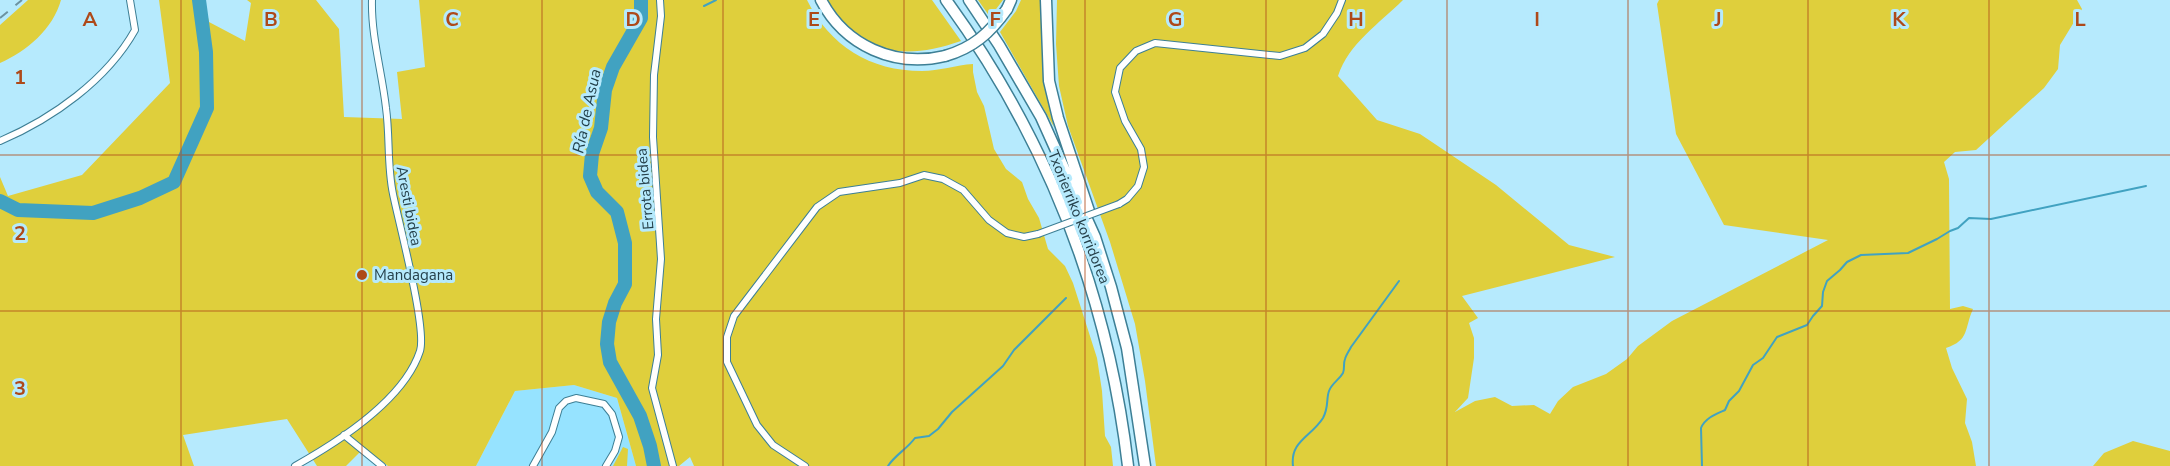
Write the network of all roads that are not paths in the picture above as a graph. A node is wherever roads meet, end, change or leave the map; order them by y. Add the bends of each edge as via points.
1 (130, 0) edge
2 (372, 0) edge
3 (660, 0) edge
4 (821, 0) edge
5 (941, 0) edge
6 (946, 0) edge
7 (969, 0) edge
8 (1046, 0) edge
9 (1342, 0) edge
10 (1009, 4) edge
11 (967, 28) junction
12 (0, 141) edge
13 (1095, 237) junction
14 (344, 435) junction
15 (295, 466) edge
16 (382, 466) edge
17 (534, 466) edge
18 (606, 466) edge
19 (673, 466) edge
20 (805, 466) edge
21 (1128, 466) edge
22 (1145, 466) edge

1 - 12 street via 135,30 112,60 72,99
2 - 14 street, Aresti bidea via 387,111 390,176 421,346 411,370 382,406
3 - 19 street, Errota bidea via 653,137 662,259 656,319 658,355 652,388
4 - 10 highway, bridge via 829,15 853,39 880,54 919,60 945,56 974,44 997,23
5 - 11 highway
6 - 11 highway, Txorierriko korridorea
7 - 13 highway, Txorierriko korridorea via 1041,117
8 - 13 highway via 1049,81
9 - 20 street, bridge via 1323,34 1305,48 1280,56 1155,43 1136,51 1120,68 1115,92 1141,149 1144,167 1138,186 1119,204 1024,237 1007,233 989,220 963,190 943,179 924,175 900,183 839,192 817,207 734,316 727,337 727,362 757,424 773,446
11 - 21 highway, Txorierriko korridorea via 1032,142 1086,267 1109,352
13 - 22 highway, Txorierriko korridorea via 1127,348
14 - 15 street, Aresti bidea
14 - 16 street
17 - 18 street via 552,432 559,408 576,398 604,404 612,414 619,437

